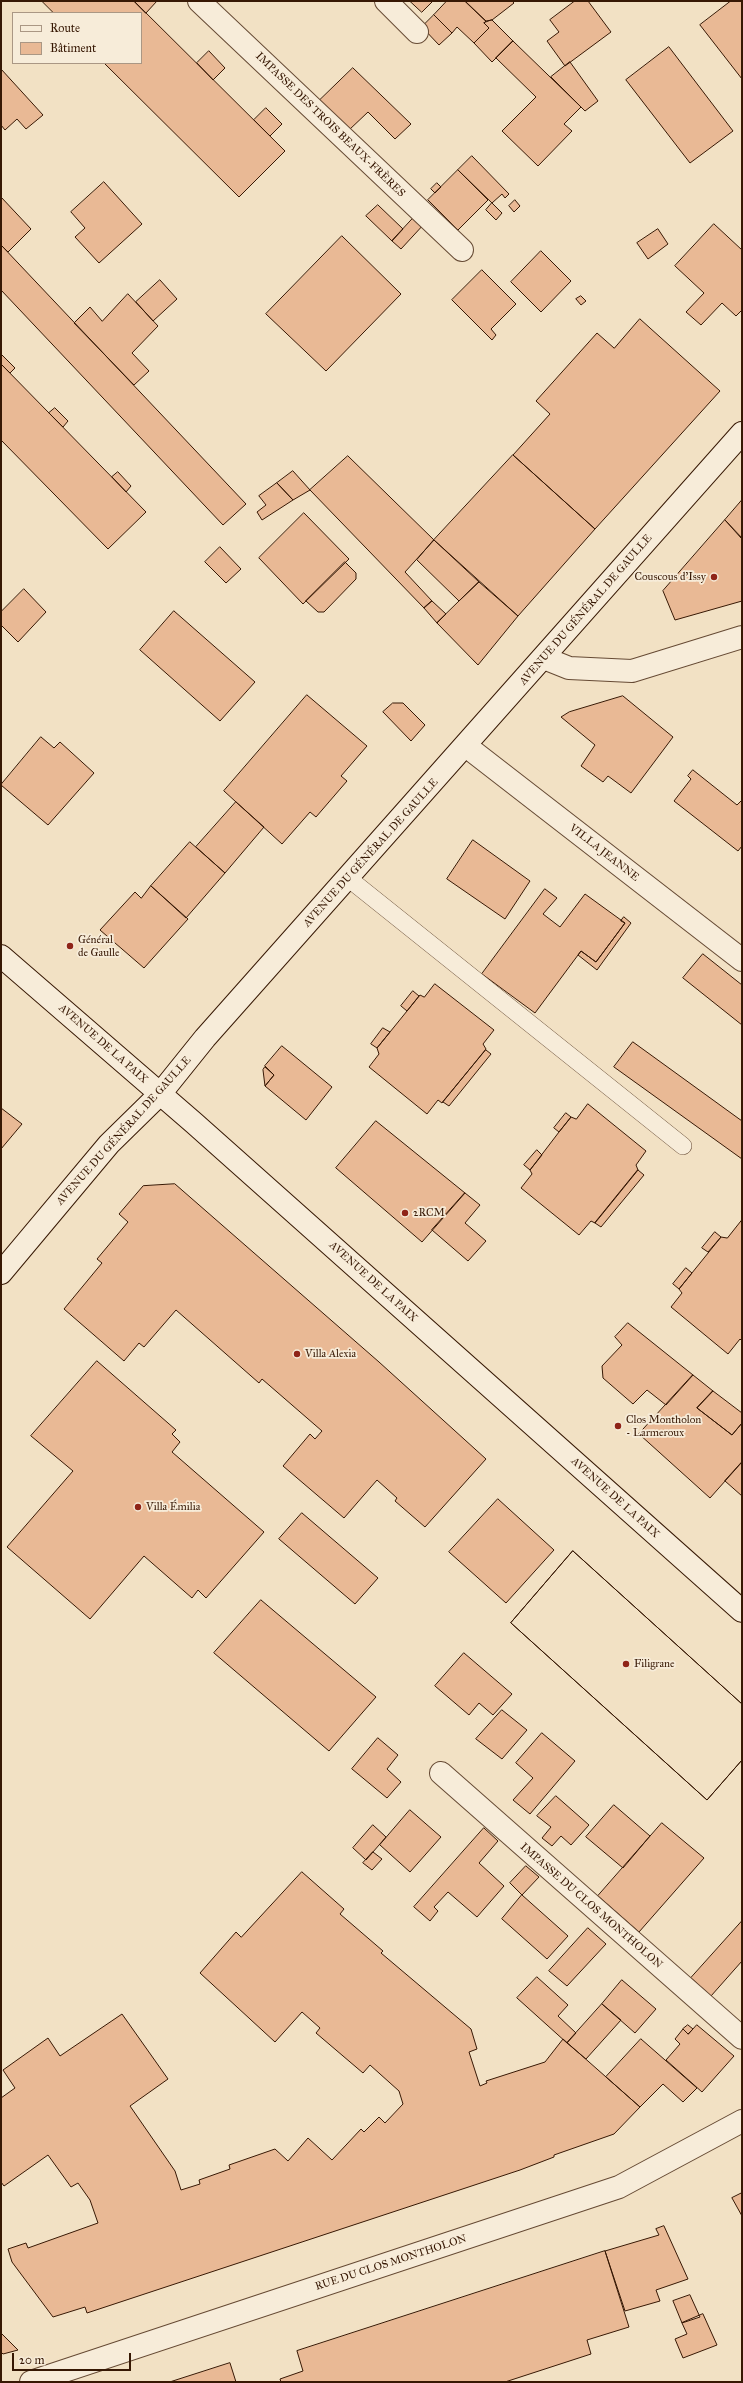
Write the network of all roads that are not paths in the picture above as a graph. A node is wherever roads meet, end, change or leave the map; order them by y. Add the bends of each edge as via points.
1 (199, 1) edge
2 (386, 1) edge
3 (417, 32) dead end
4 (462, 250) dead end
5 (742, 433) edge
6 (742, 637) edge
7 (544, 658) junction
8 (466, 746) junction
9 (348, 878) junction
10 (1, 956) edge
11 (742, 960) edge
12 (160, 1094) junction
13 (683, 1146) dead end
14 (1, 1273) edge
15 (742, 1611) edge
16 (441, 1773) dead end
17 (742, 2038) edge
18 (742, 2121) edge
19 (31, 2382) edge

1 - 4 street, IMPASSE DES TROIS BEAUX-FRÈRES
2 - 3 street
5 - 7 street, AVENUE DU GÉNÉRAL DE GAULLE
6 - 7 street via 632,671 569,668
7 - 8 street, AVENUE DU GÉNÉRAL DE GAULLE
8 - 9 street, AVENUE DU GÉNÉRAL DE GAULLE
8 - 11 street, VILLA JEANNE
9 - 12 street, AVENUE DU GÉNÉRAL DE GAULLE via 205,1038
9 - 13 lane
10 - 12 street, AVENUE DE LA PAIX
12 - 14 street, AVENUE DU GÉNÉRAL DE GAULLE via 109,1144
12 - 15 street, AVENUE DE LA PAIX
16 - 17 street, IMPASSE DU CLOS MONTHOLON
18 - 19 street, RUE DU CLOS MONTHOLON via 619,2187

